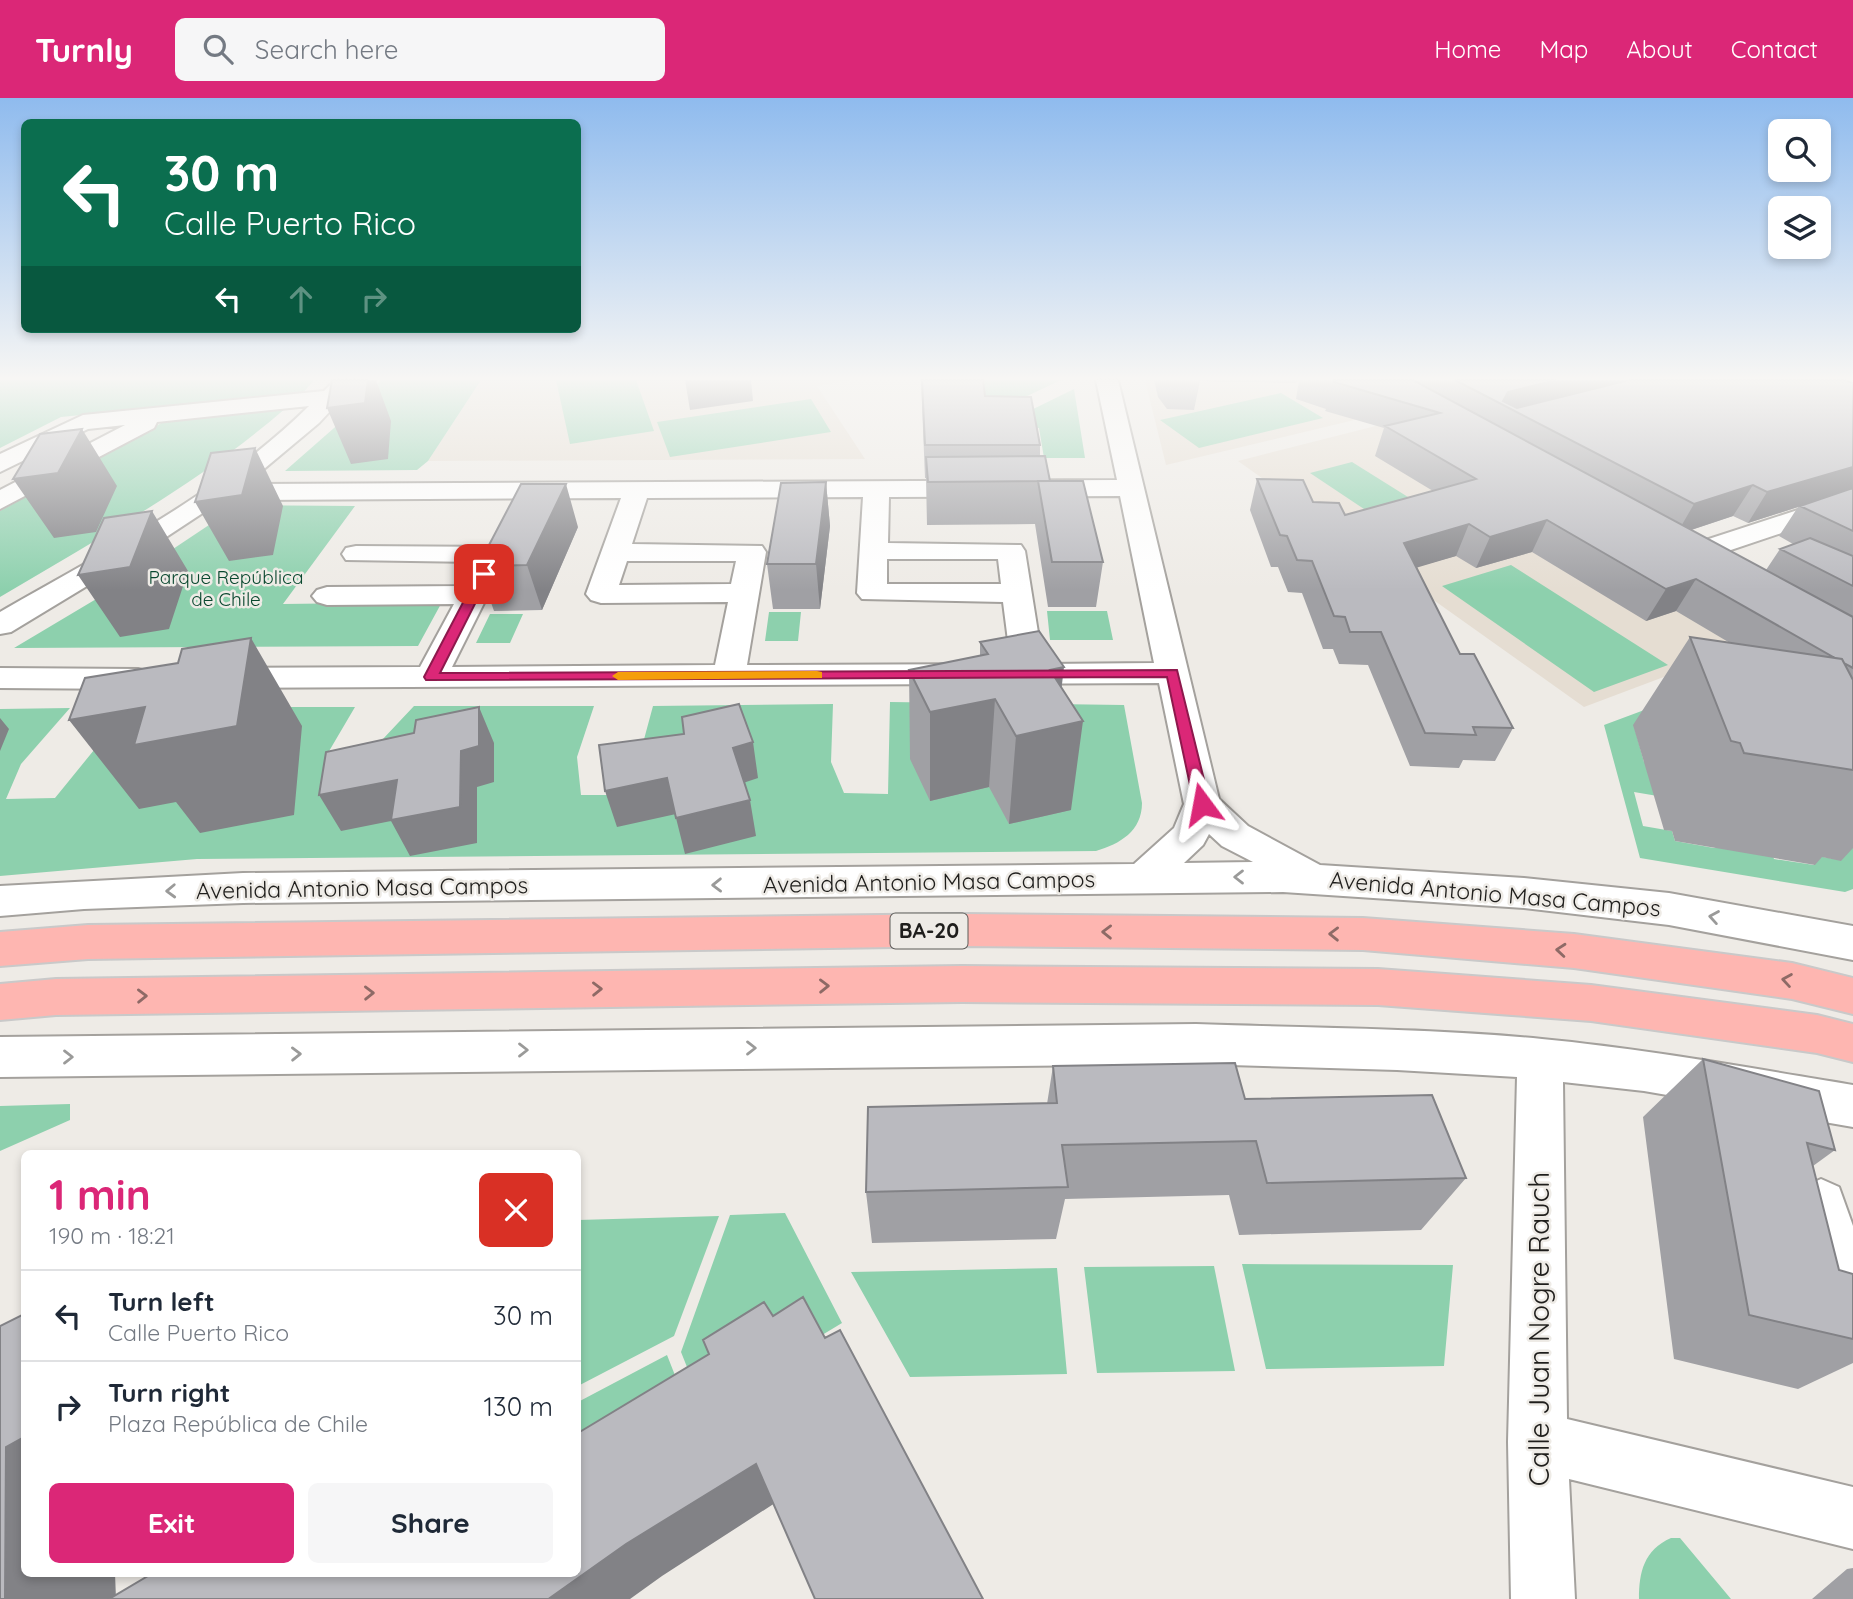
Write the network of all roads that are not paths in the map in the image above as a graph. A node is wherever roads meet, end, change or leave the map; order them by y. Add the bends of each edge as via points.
1 (28, 450) edge
2 (96, 450) edge
3 (273, 450) edge
4 (1123, 450) edge
5 (0, 464) edge
6 (221, 488) junction
7 (1131, 488) junction
8 (876, 489) junction
9 (637, 490) junction
10 (399, 491) junction
11 (1853, 500) edge
12 (0, 501) edge
13 (1819, 511) junction
14 (1853, 527) edge
15 (1748, 535) junction
16 (1664, 542) edge
17 (873, 551) junction
18 (1779, 551) edge
19 (616, 553) junction
20 (356, 554) junction
21 (1688, 555) junction
22 (1712, 569) edge
23 (744, 593) junction
24 (1017, 593) junction
25 (473, 595) junction
26 (0, 625) edge
27 (1173, 673) junction
28 (1028, 674) junction
29 (729, 676) junction
30 (431, 677) junction
31 (0, 678) edge
32 (1202, 804) junction
33 (1143, 879) junction
34 (1318, 879) junction
35 (0, 901) edge
36 (1853, 943) edge
37 (0, 949) edge
38 (1853, 996) edge
39 (0, 1002) edge
40 (1853, 1043) edge
41 (0, 1058) edge
42 (1540, 1059) junction
43 (1791, 1094) junction
44 (1853, 1106) edge
45 (1853, 1320) edge
46 (1538, 1442) junction
47 (1853, 1518) edge
48 (1543, 1599) edge

1 - 5 street
2 - 12 street
3 - 6 street
4 - 7 street
6 - 10 street
6 - 26 street
7 - 8 street
7 - 27 street
8 - 9 street
8 - 17 street
9 - 10 street
9 - 19 street
10 - 20 street
11 - 13 street
13 - 14 street
13 - 15 street
15 - 18 street
15 - 21 street
16 - 21 street
17 - 24 street via 1011,551
17 - 24 street via 872,593
19 - 23 street via 752,552
19 - 23 street via 601,594
20 - 25 street via 495,553
20 - 25 street via 327,596
21 - 22 street
23 - 29 street
24 - 28 street
25 - 30 street
27 - 28 street
27 - 32 street
28 - 29 street
29 - 30 street
30 - 31 street
32 - 33 street via 1190,835
32 - 34 street via 1235,836
34 -> 33 street, Avenida Antonio Masa Campos
33 -> 35 street, Avenida Antonio Masa Campos via 243,888
36 -> 34 street, Avenida Antonio Masa Campos via 1656,908 1524,893
38 -> 37 highway, Avenida Antonio Masa Campos / BA-20 via 1793,981 1574,951 1363,934 962,930 102,942
39 -> 40 highway via 69,997 962,984 1378,987 1591,1003
41 -> 42 street via 1196,1044
42 - 43 street
42 - 46 street, Calle Juan Nogre Rauch
43 - 44 street
43 - 45 street
46 - 47 street
46 - 48 street, Calle Juan Nogre Rauch

